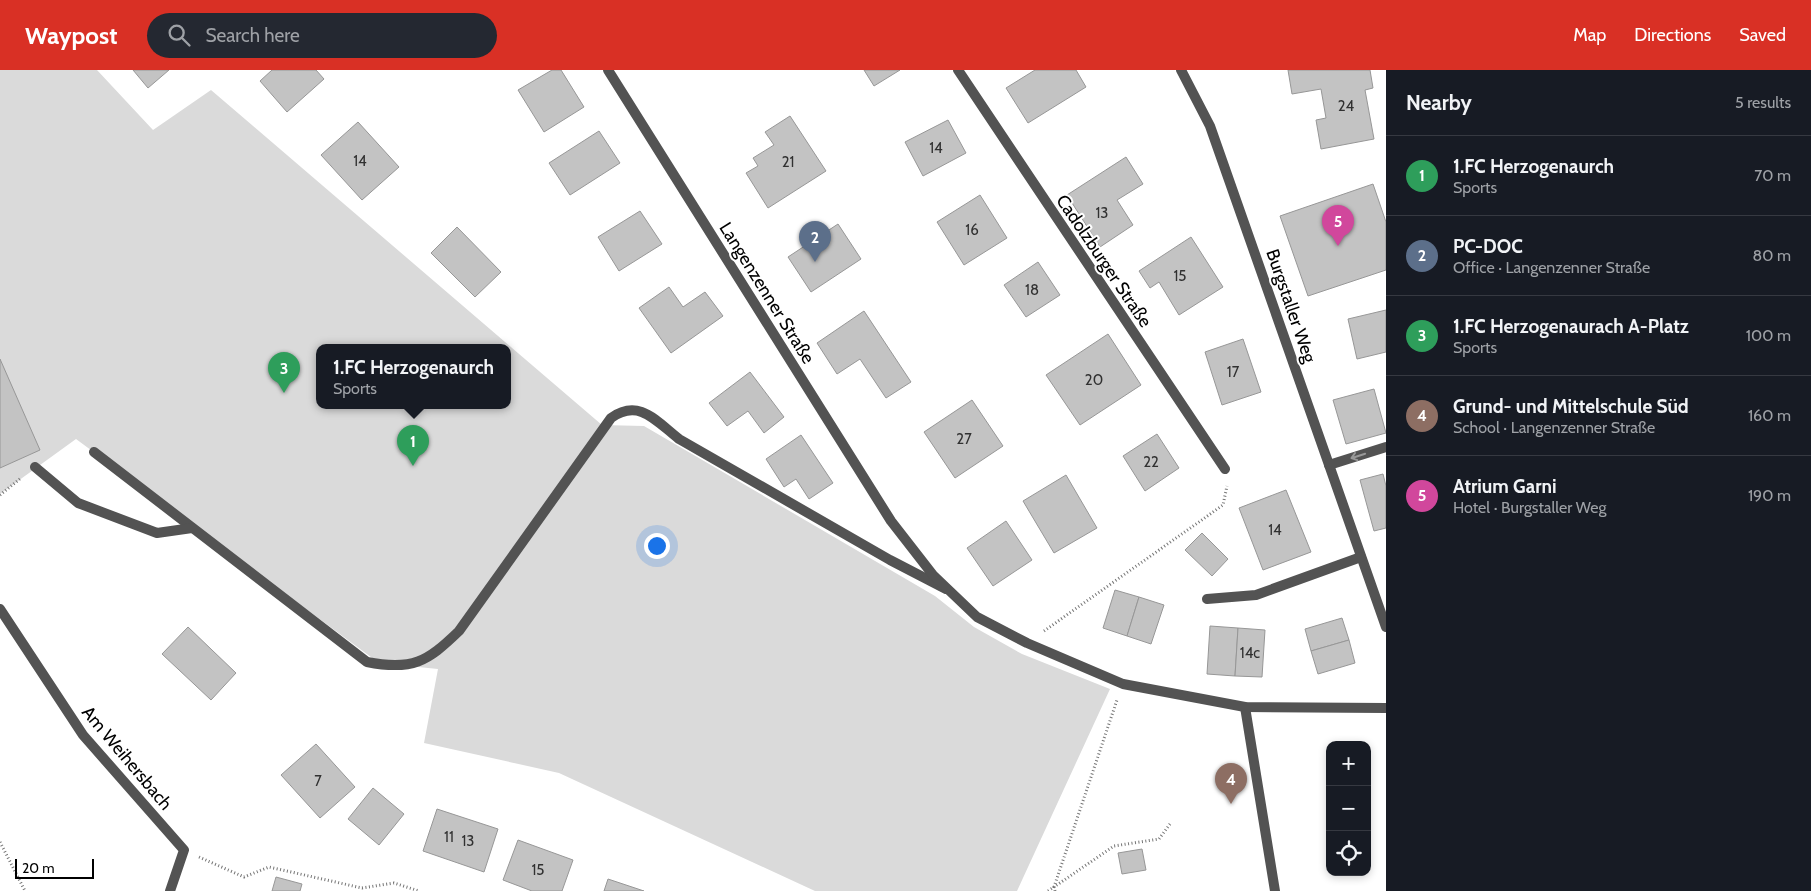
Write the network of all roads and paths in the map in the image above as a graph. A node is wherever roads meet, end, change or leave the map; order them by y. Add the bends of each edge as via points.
1 (608, 70) edge
2 (958, 70) edge
3 (1181, 70) edge
4 (1386, 447) edge
5 (94, 452) dead end
6 (1329, 465) junction
7 (35, 467) joint
8 (1225, 469) joint
9 (0, 495) edge
10 (192, 528) junction
11 (1361, 557) junction
12 (950, 591) junction
13 (1207, 599) dead end
14 (0, 609) edge
15 (1386, 627) edge
16 (1027, 643) junction
17 (1123, 684) junction
18 (1245, 707) junction
19 (1386, 708) edge
20 (1170, 824) dead end
21 (0, 842) edge
22 (184, 850) junction
23 (1054, 889) edge
24 (25, 891) edge
25 (170, 891) edge
26 (418, 891) edge
27 (1048, 891) edge
28 (1275, 891) edge

1 - 12 street, Langenzenner Straße via 890,521
2 - 8 street, Cadolzburger Straße
3 - 6 street, Burgstaller Weg via 1210,126
4 -> 6 street
5 - 10 street
6 - 11 street, Burgstaller Weg
7 - 9 path
7 - 10 street via 78,503 157,533
8 - 16 path via 1228,485 1223,505
10 - 12 street via 367,662 391,667 414,664 437,652 459,631 611,418 623,410 636,409 678,438
11 - 13 street via 1256,595
11 - 15 street, Burgstaller Weg
12 - 16 street, Langenzenner Straße via 977,617
14 - 22 street, Am Weihersbach via 83,735
16 - 17 street, Langenzenner Straße
17 - 18 street, Langenzenner Straße
17 - 23 path
18 - 19 street, Langenzenner Straße
18 - 28 street
20 - 23 path via 1159,839 1114,846
21 - 24 path
22 - 25 street
22 - 26 path via 244,877 269,867 362,888 394,884
23 - 27 path

